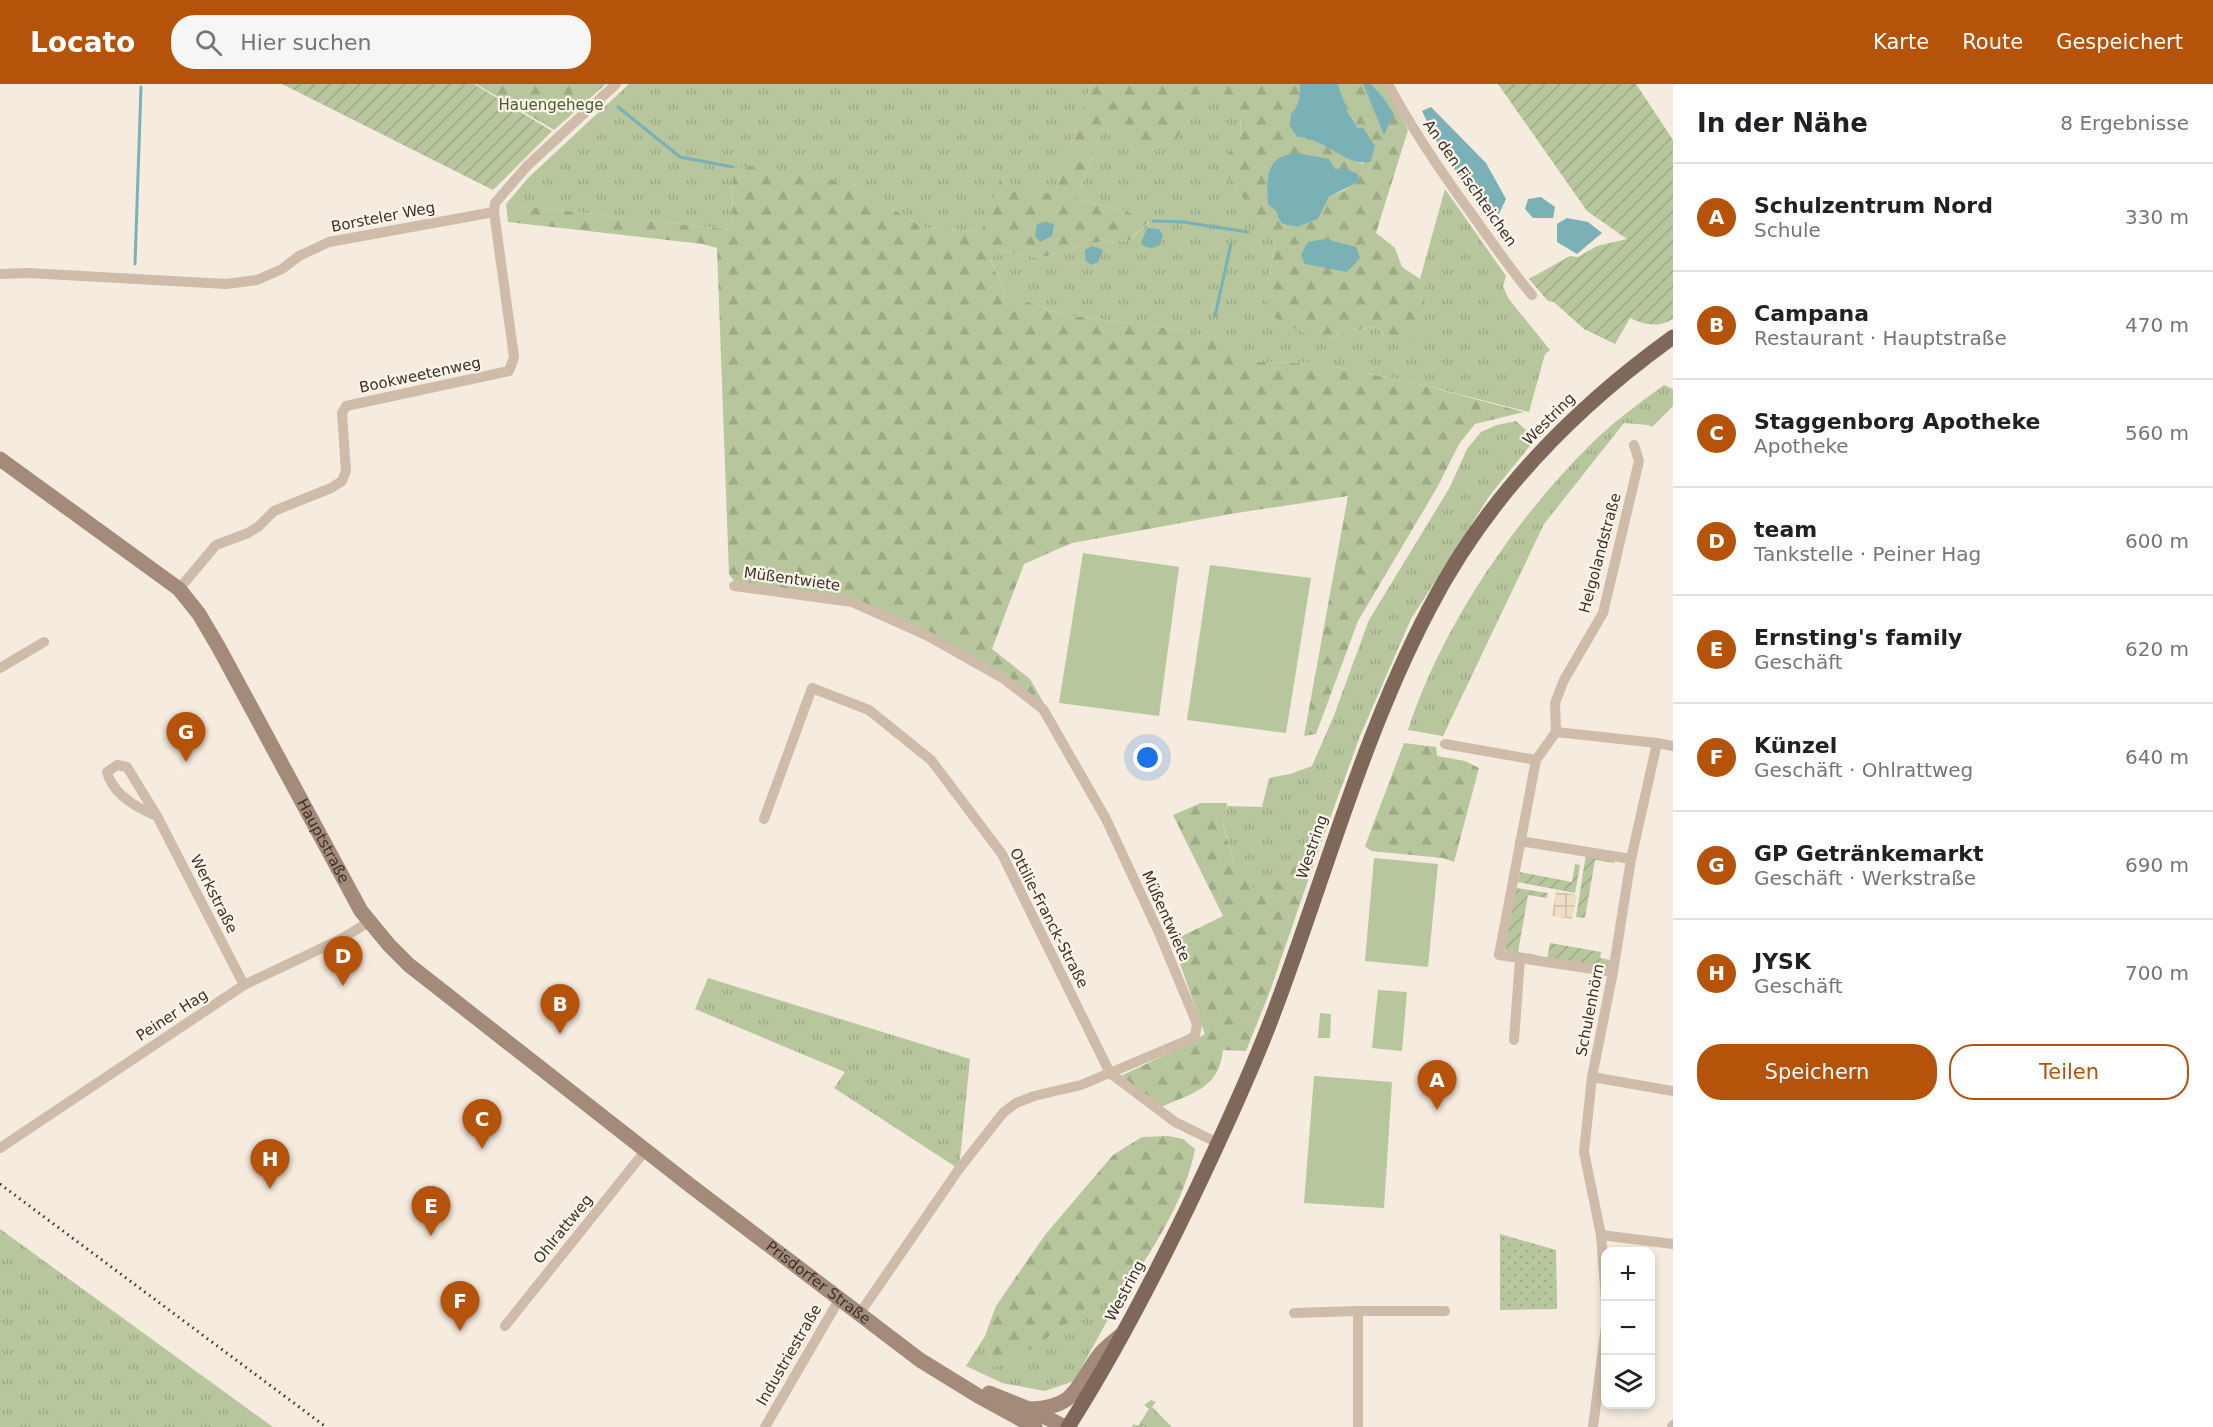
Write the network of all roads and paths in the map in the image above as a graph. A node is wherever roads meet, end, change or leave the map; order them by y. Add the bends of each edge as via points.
1 (616, 84) edge
2 (1388, 84) edge
3 (494, 212) junction
4 (0, 274) edge
5 (1532, 295) dead end
6 (1673, 337) edge
7 (1634, 445) dead end
8 (0, 459) edge
9 (734, 586) dead end
10 (179, 589) junction
11 (44, 642) dead end
12 (0, 668) edge
13 (1556, 732) junction
14 (1657, 743) junction
15 (1445, 744) dead end
16 (1673, 746) edge
17 (1536, 760) junction
18 (157, 816) junction
19 (764, 819) dead end
20 (1520, 841) junction
21 (1631, 859) junction
22 (369, 922) junction
23 (1520, 959) junction
24 (1613, 972) junction
25 (244, 985) junction
26 (1514, 1040) dead end
27 (1110, 1073) junction
28 (1592, 1077) junction
29 (1673, 1091) edge
30 (1218, 1143) junction
31 (0, 1148) edge
32 (645, 1151) junction
33 (691, 1186) joint
34 (1601, 1235) junction
35 (1673, 1244) edge
36 (1602, 1247) edge
37 (840, 1298) junction
38 (1359, 1311) junction
39 (1445, 1311) dead end
40 (860, 1313) junction
41 (1294, 1313) dead end
42 (505, 1326) dead end
43 (1121, 1335) junction
44 (1602, 1355) edge
45 (947, 1377) junction
46 (1029, 1409) junction
47 (765, 1427) edge
48 (1035, 1427) edge
49 (1067, 1427) edge
50 (1358, 1427) edge
51 (1593, 1427) edge

1 - 3 street via 527,166 495,203
2 - 5 street, An den Fischteichen via 1451,186
3 - 4 street, Borsteler Weg via 329,242 257,280 226,284
3 - 10 street, Bookweetenweg via 514,357 509,371 346,406 342,413 346,471 342,481 274,511 260,526 216,545
6 - 30 main road, Westring via 1588,404 1525,468 1481,525 1430,606 1378,720 1275,1010
7 - 13 street, Helgolandstraße via 1640,461 1603,613 1564,680 1556,703
8 - 10 main road, Hauptstraße
9 - 27 street, Müßentwiete via 852,602 928,636 1004,679 1043,709 1106,819 1197,1024 1195,1036
10 - 22 main road, Hauptstraße via 219,648
11 - 12 street
13 - 14 street
13 - 17 street
14 - 16 street
14 - 21 street, Schulenhörn
15 - 17 street
17 - 20 street
18 - 18 street, Werkstraße via 127,767 117,765 108,772 110,782 135,808
18 - 25 street, Werkstraße
19 - 27 street, Ottilie-Franck-Straße via 812,688 869,710 931,760 1002,854
20 - 21 street
20 - 23 street via 1499,955
21 - 24 street, Schulenhörn
22 - 25 street, Peiner Hag
22 - 32 main road, Hauptstraße via 431,983
23 - 24 street
23 - 26 street
24 - 28 street, Schulenhörn
25 - 31 street, Peiner Hag
27 - 30 street, Ottilie-Franck-Straße via 1175,1122
27 - 40 street, Müßentwiete via 1016,1102 1003,1113 959,1169
28 - 29 street
28 - 34 street, Schulenhörn via 1584,1152
30 - 43 main road, Westring
32 - 33 main road, Hauptstraße
32 - 42 street, Ohlrattweg
33 - 37 main road, Prisdorfer Straße
34 - 35 street
34 - 36 street, Schulenhörn
37 - 40 main road, Prisdorfer Straße
37 - 47 street, Industriestraße
38 - 39 street
38 - 41 street
38 - 50 street
40 - 45 main road, Prisdorfer Straße
43 - 46 main road via 1101,1353 1074,1395 1049,1407
43 - 49 main road, Westring
44 - 51 street
45 - 46 main road, Prisdorfer Straße
45 - 48 main road, Prisdorfer Straße
46 - 49 main road, Prisdorfer Straße

